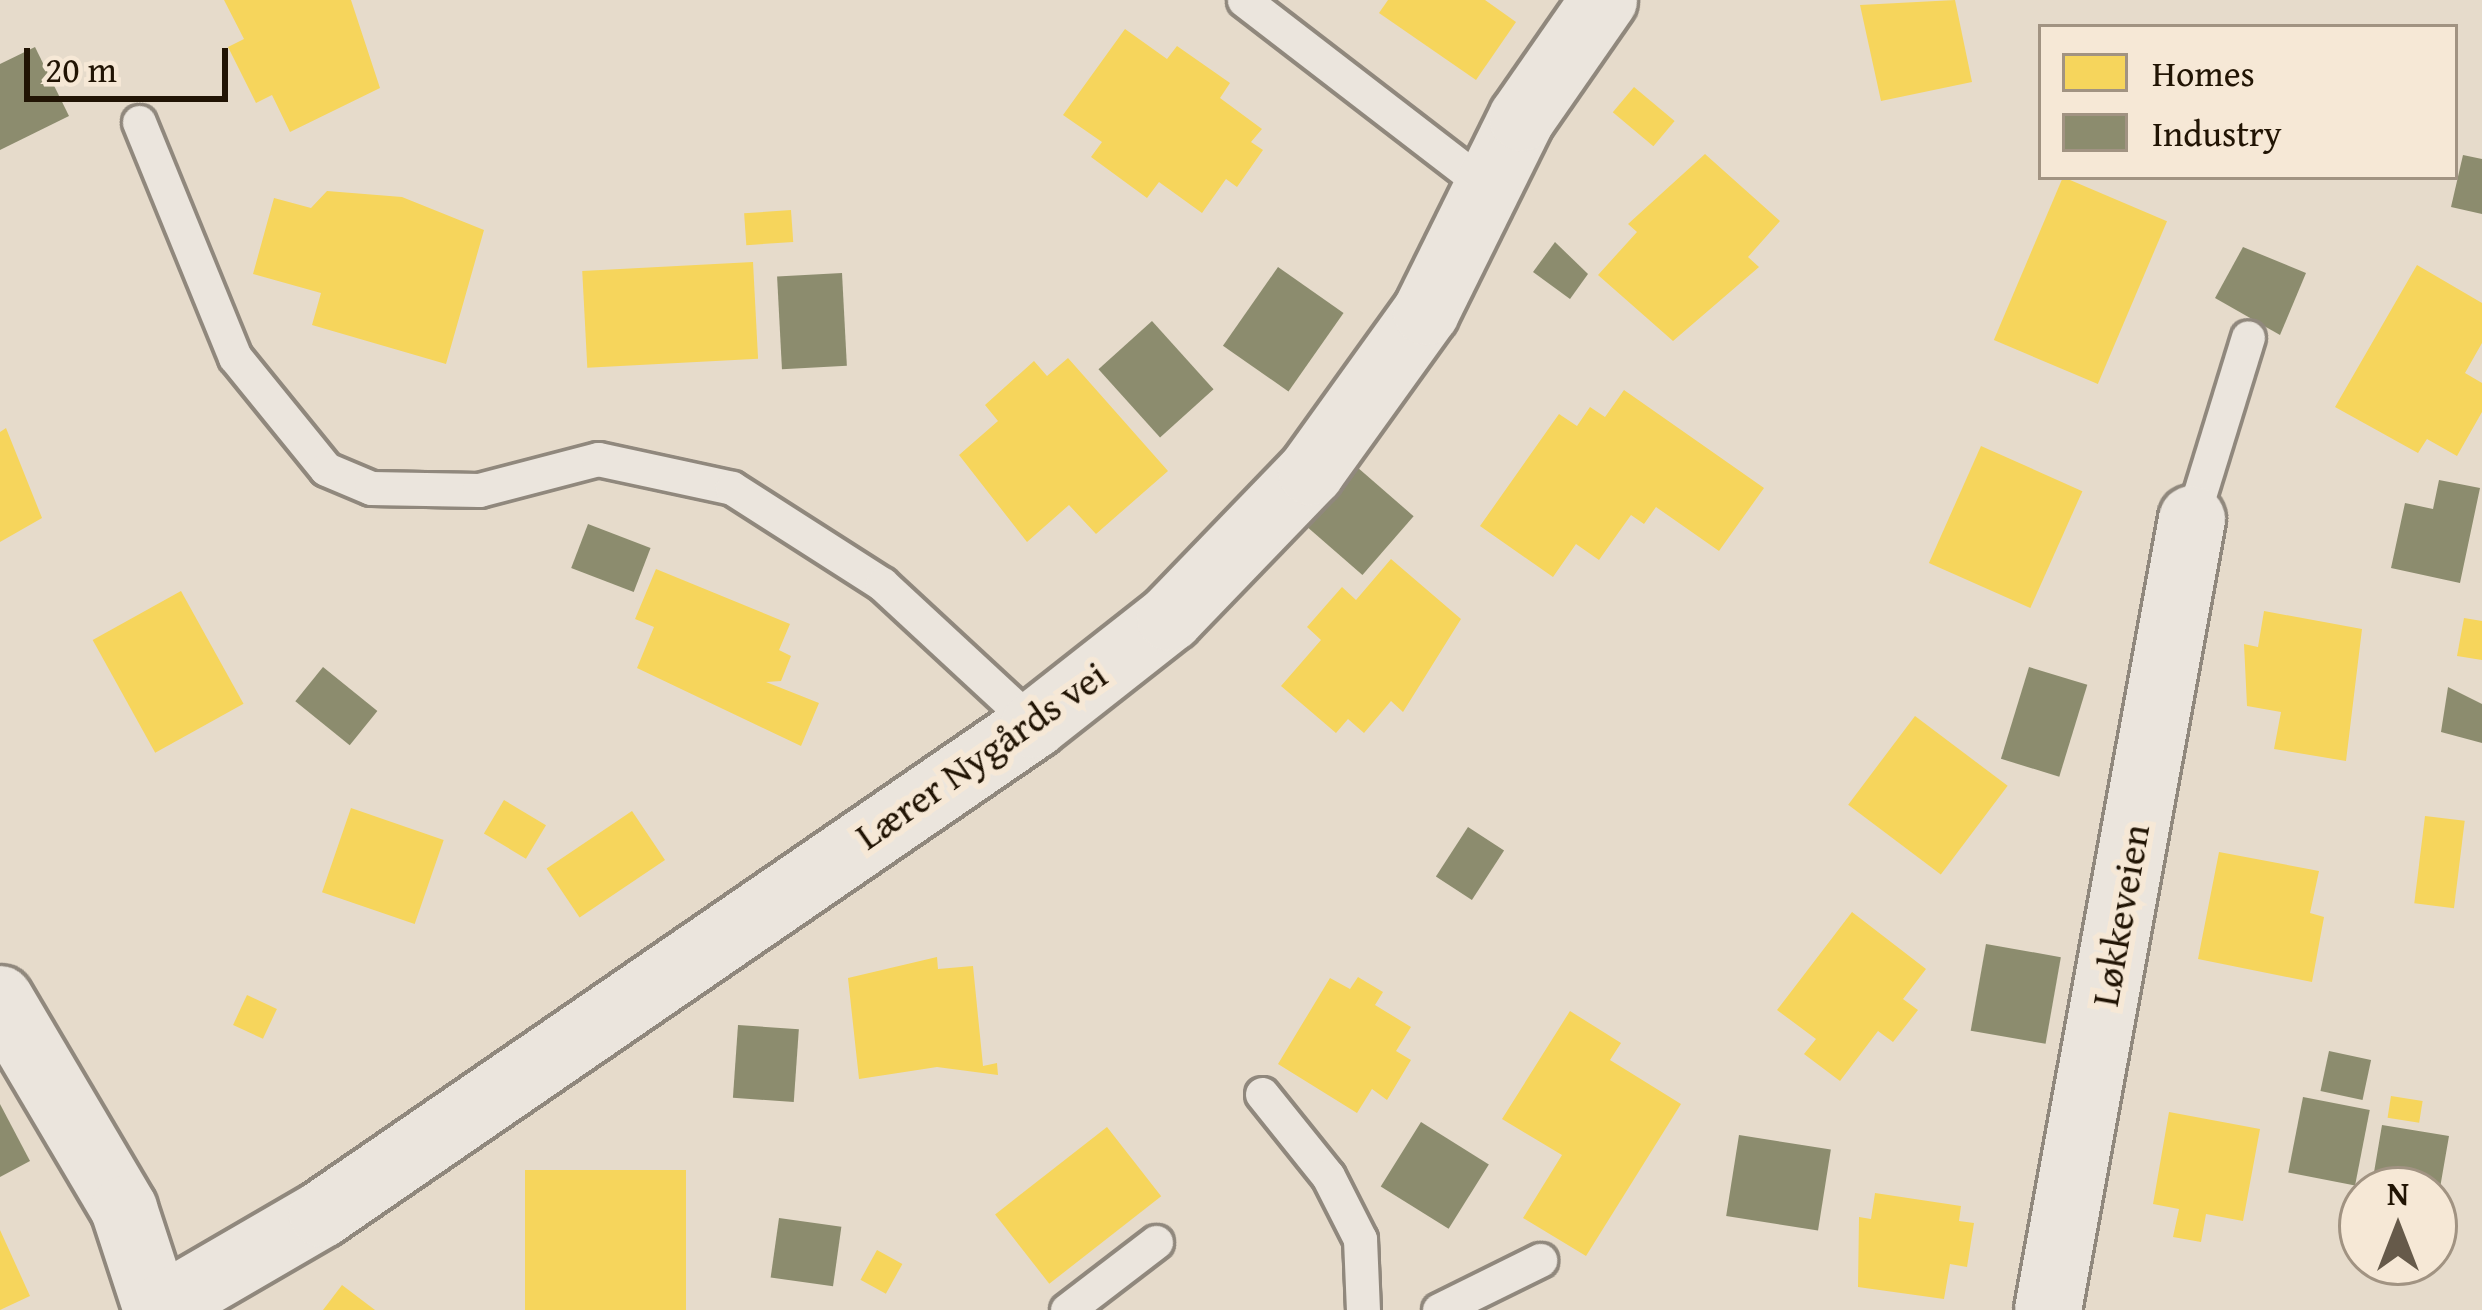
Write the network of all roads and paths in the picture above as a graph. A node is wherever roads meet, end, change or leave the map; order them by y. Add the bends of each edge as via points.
1 (1244, 0) edge
2 (1604, 0) edge
3 (139, 122) dead end
4 (1487, 187) junction
5 (2248, 337) dead end
6 (2192, 519) joint
7 (1034, 725) junction
8 (0, 999) edge
9 (1262, 1094) dead end
10 (1156, 1242) dead end
11 (1540, 1260) dead end
12 (157, 1310) edge
13 (1067, 1310) edge
14 (1363, 1310) edge
15 (1438, 1310) edge
16 (2048, 1310) edge

1 - 4 lane
2 - 4 street, Lærer Nygårds vei
3 - 7 lane via 235,357 326,470 371,488 479,490 598,459 732,488 882,584
4 - 7 street, Lærer Nygårds vei via 1426,311 1311,472 1170,618
5 - 6 lane
6 - 16 street, Løkkeveien
7 - 12 street, Lærer Nygårds vei via 322,1214
8 - 12 street via 104,1168
9 - 14 lane via 1328,1176 1360,1239
10 - 13 lane
11 - 15 lane

